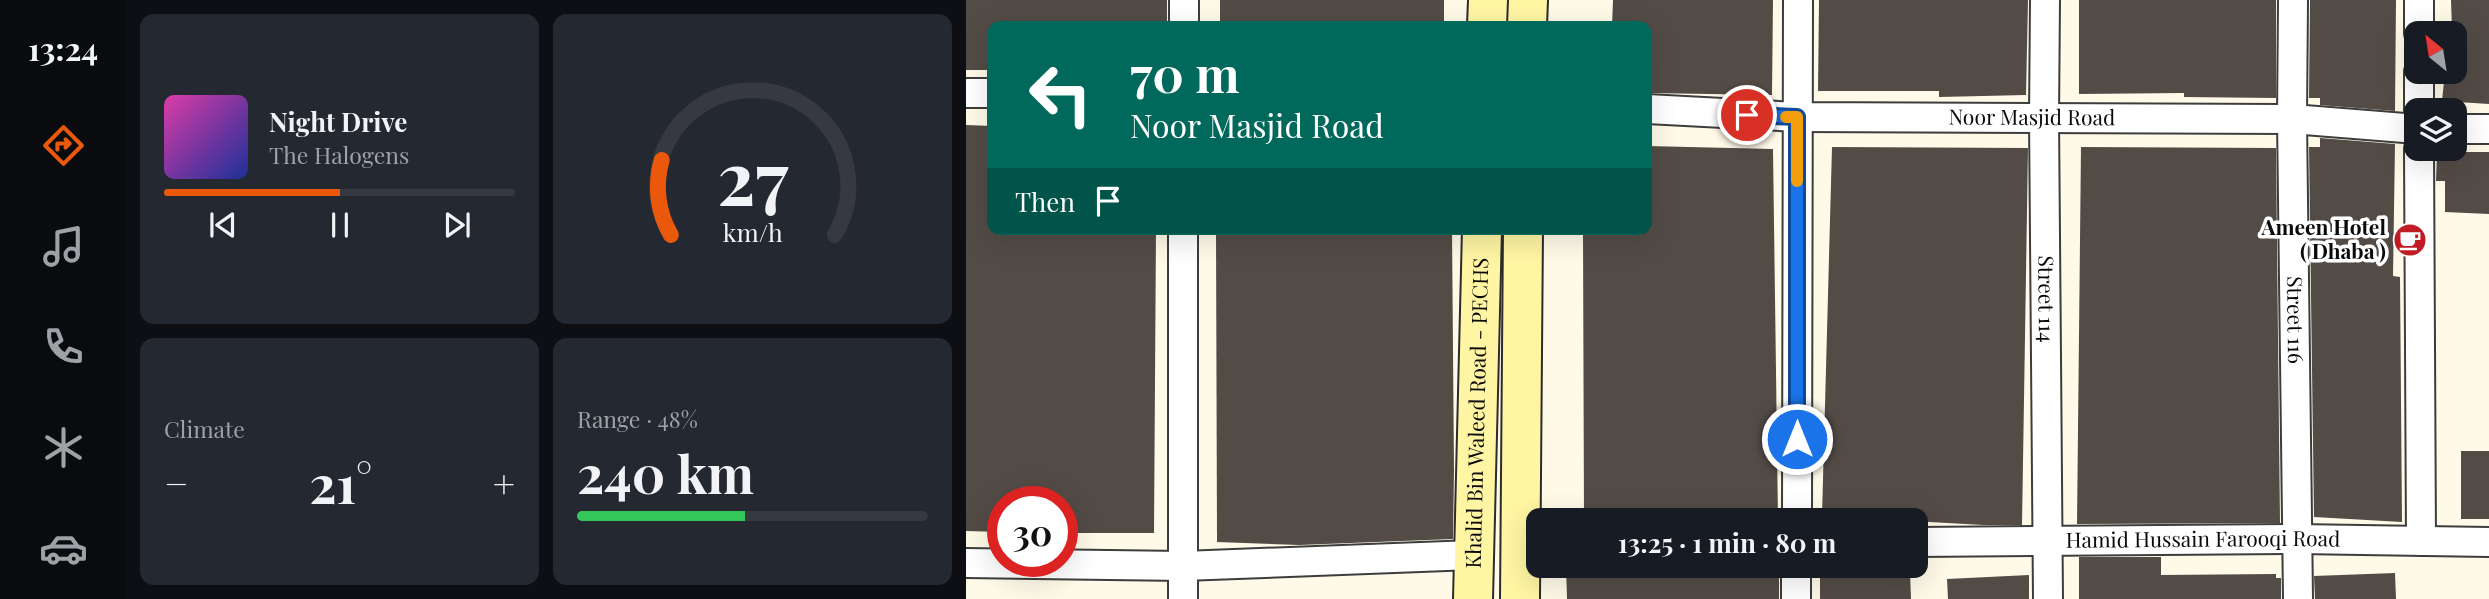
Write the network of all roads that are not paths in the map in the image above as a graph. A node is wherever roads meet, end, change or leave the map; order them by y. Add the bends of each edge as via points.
1 (1184, 0) edge
2 (1488, 0) edge
3 (1528, 0) edge
4 (1798, 0) edge
5 (2045, 0) edge
6 (2293, 0) edge
7 (2419, 0) edge
8 (1184, 21) edge
9 (1488, 21) edge
10 (1527, 21) edge
11 (2419, 21) edge
12 (966, 93) edge
13 (987, 93) edge
14 (1652, 109) edge
15 (1797, 117) junction
16 (2044, 117) junction
17 (2292, 120) junction
18 (2404, 128) edge
19 (2467, 129) edge
20 (2489, 129) edge
21 (2419, 161) edge
22 (1183, 235) edge
23 (1482, 235) edge
24 (1523, 235) edge
25 (1528, 508) edge
26 (1797, 508) edge
27 (2298, 539) junction
28 (2049, 541) junction
29 (2421, 541) junction
30 (1928, 542) edge
31 (2489, 542) edge
32 (1473, 555) junction
33 (966, 563) edge
34 (1183, 566) junction
35 (1526, 566) edge
36 (1796, 578) edge
37 (1183, 599) edge
38 (1473, 599) edge
39 (1520, 599) edge
40 (1796, 599) edge
41 (2048, 599) edge
42 (2298, 599) edge

1 - 8 street
2 - 9 main road
3 - 10 main road
4 - 15 street
5 - 16 street, Street 114
6 - 17 street, Street 116
7 - 11 street
12 - 13 street
14 - 15 street, Noor Masjid Road
15 - 16 street, Noor Masjid Road
15 - 26 street
16 - 17 street, Noor Masjid Road
16 - 28 street, Street 114
17 - 18 street, Noor Masjid Road
17 - 27 street, Street 116
19 - 20 street
21 - 29 street
22 - 34 street
23 - 32 main road, Khalid Bin Waleed Road - PECHS
24 - 25 main road, Khalid Bin Waleed Road - PECHS
27 - 28 street, Hamid Hussain Farooqi Road
27 - 29 street, Hamid Hussain Farooqi Road
27 - 42 street, Street 116
28 - 30 street, Hamid Hussain Farooqi Road
28 - 41 street, Street 114
29 - 31 street, Hamid Hussain Farooqi Road
32 - 34 street
32 - 38 main road, Khalid Bin Waleed Road - PECHS
33 - 34 street
34 - 37 street
35 - 39 main road, Khalid Bin Waleed Road - PECHS
36 - 40 street

